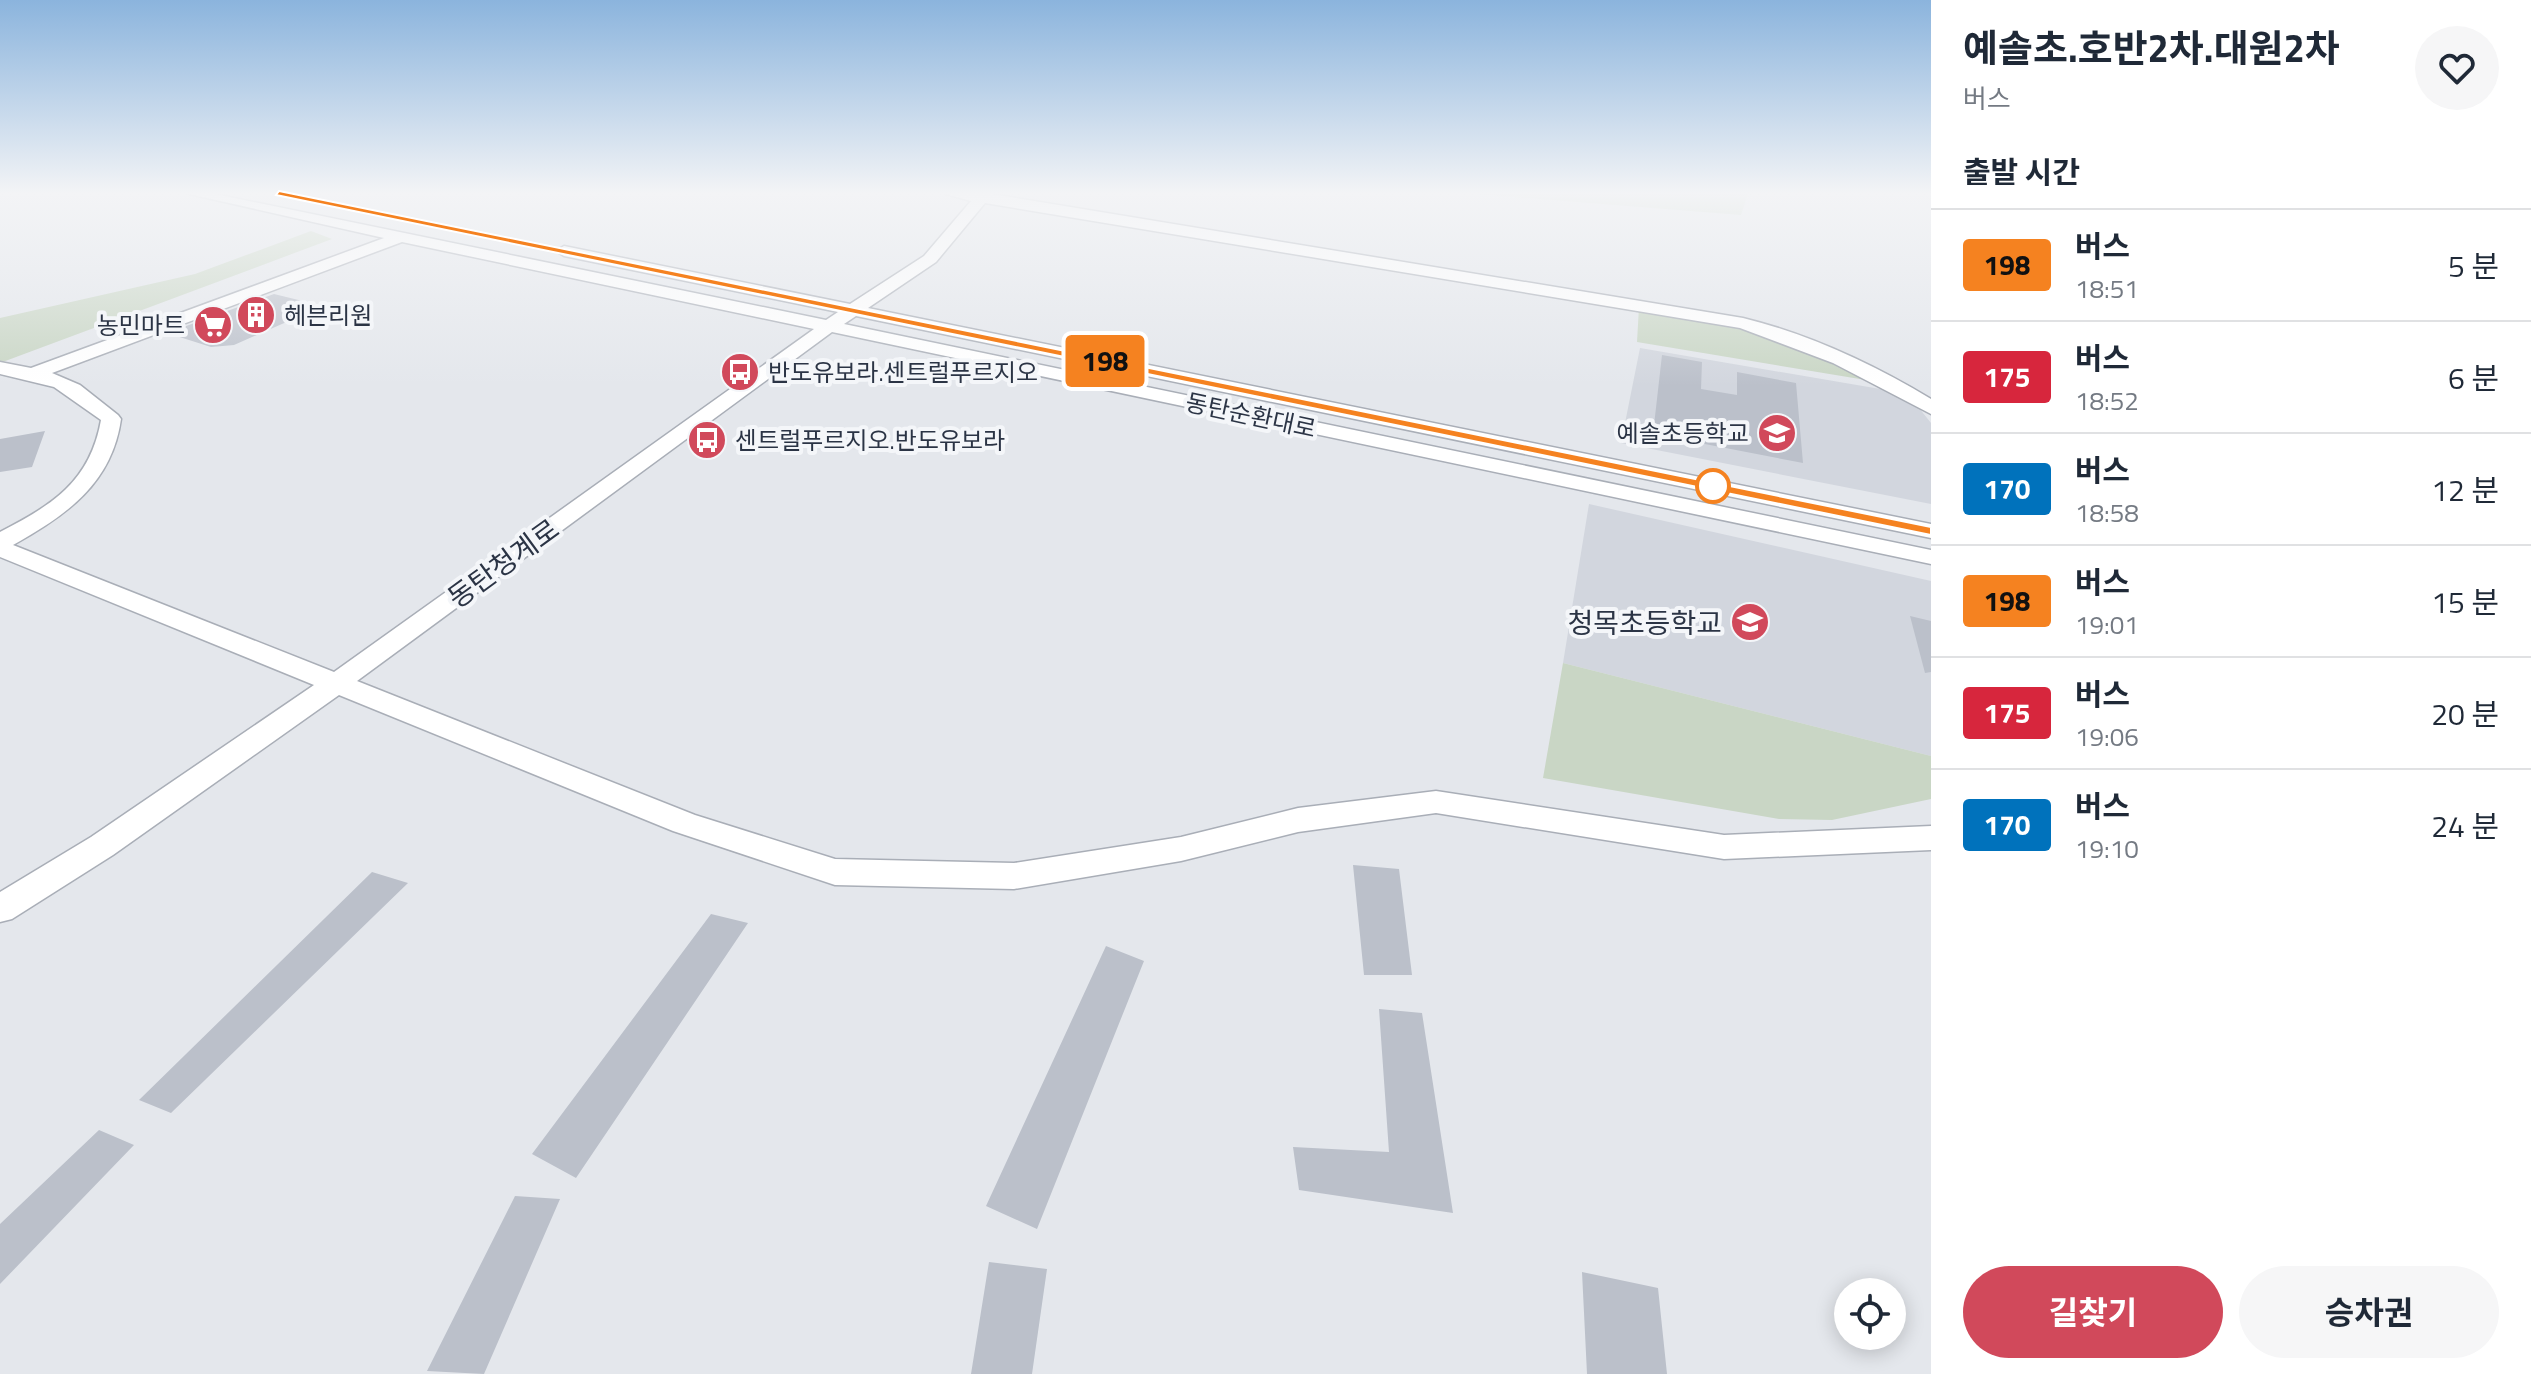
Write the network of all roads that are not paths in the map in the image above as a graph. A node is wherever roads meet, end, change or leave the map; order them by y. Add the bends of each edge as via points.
1 (324, 258) edge
2 (528, 258) edge
3 (598, 258) edge
4 (931, 258) edge
5 (1358, 258) edge
6 (752, 289) junction
7 (722, 304) junction
8 (855, 309) junction
9 (829, 326) junction
10 (936, 326) junction
11 (916, 344) junction
12 (0, 368) edge
13 (35, 373) junction
14 (1931, 408) edge
15 (1931, 531) edge
16 (0, 545) edge
17 (1931, 557) edge
18 (335, 684) junction
19 (1931, 838) edge
20 (0, 909) edge

1 - 13 street
2 - 7 street, 동탄순환대로
3 - 6 street, 동탄순환대로
4 - 8 street, 동탄청계로
5 - 14 street via 1743,323 1870,370
6 - 7 street via 764,295 760,300
6 - 8 street, 동탄순환대로
7 - 9 street, 동탄순환대로
8 - 9 street, 동탄청계로
8 - 10 street, 동탄순환대로
9 - 11 street, 동탄순환대로
9 - 18 street, 동탄청계로
10 - 11 street via 902,331 903,340
10 - 15 street, 동탄순환대로
11 - 17 street, 동탄순환대로
12 - 13 street
13 - 16 street via 62,380 89,398 111,419 110,440 102,462 67,502
16 - 18 street
18 - 19 street via 684,823 835,872 1014,876 1181,849 1298,820 1436,802 1724,847
18 - 20 street, 동탄청계로 via 102,846

